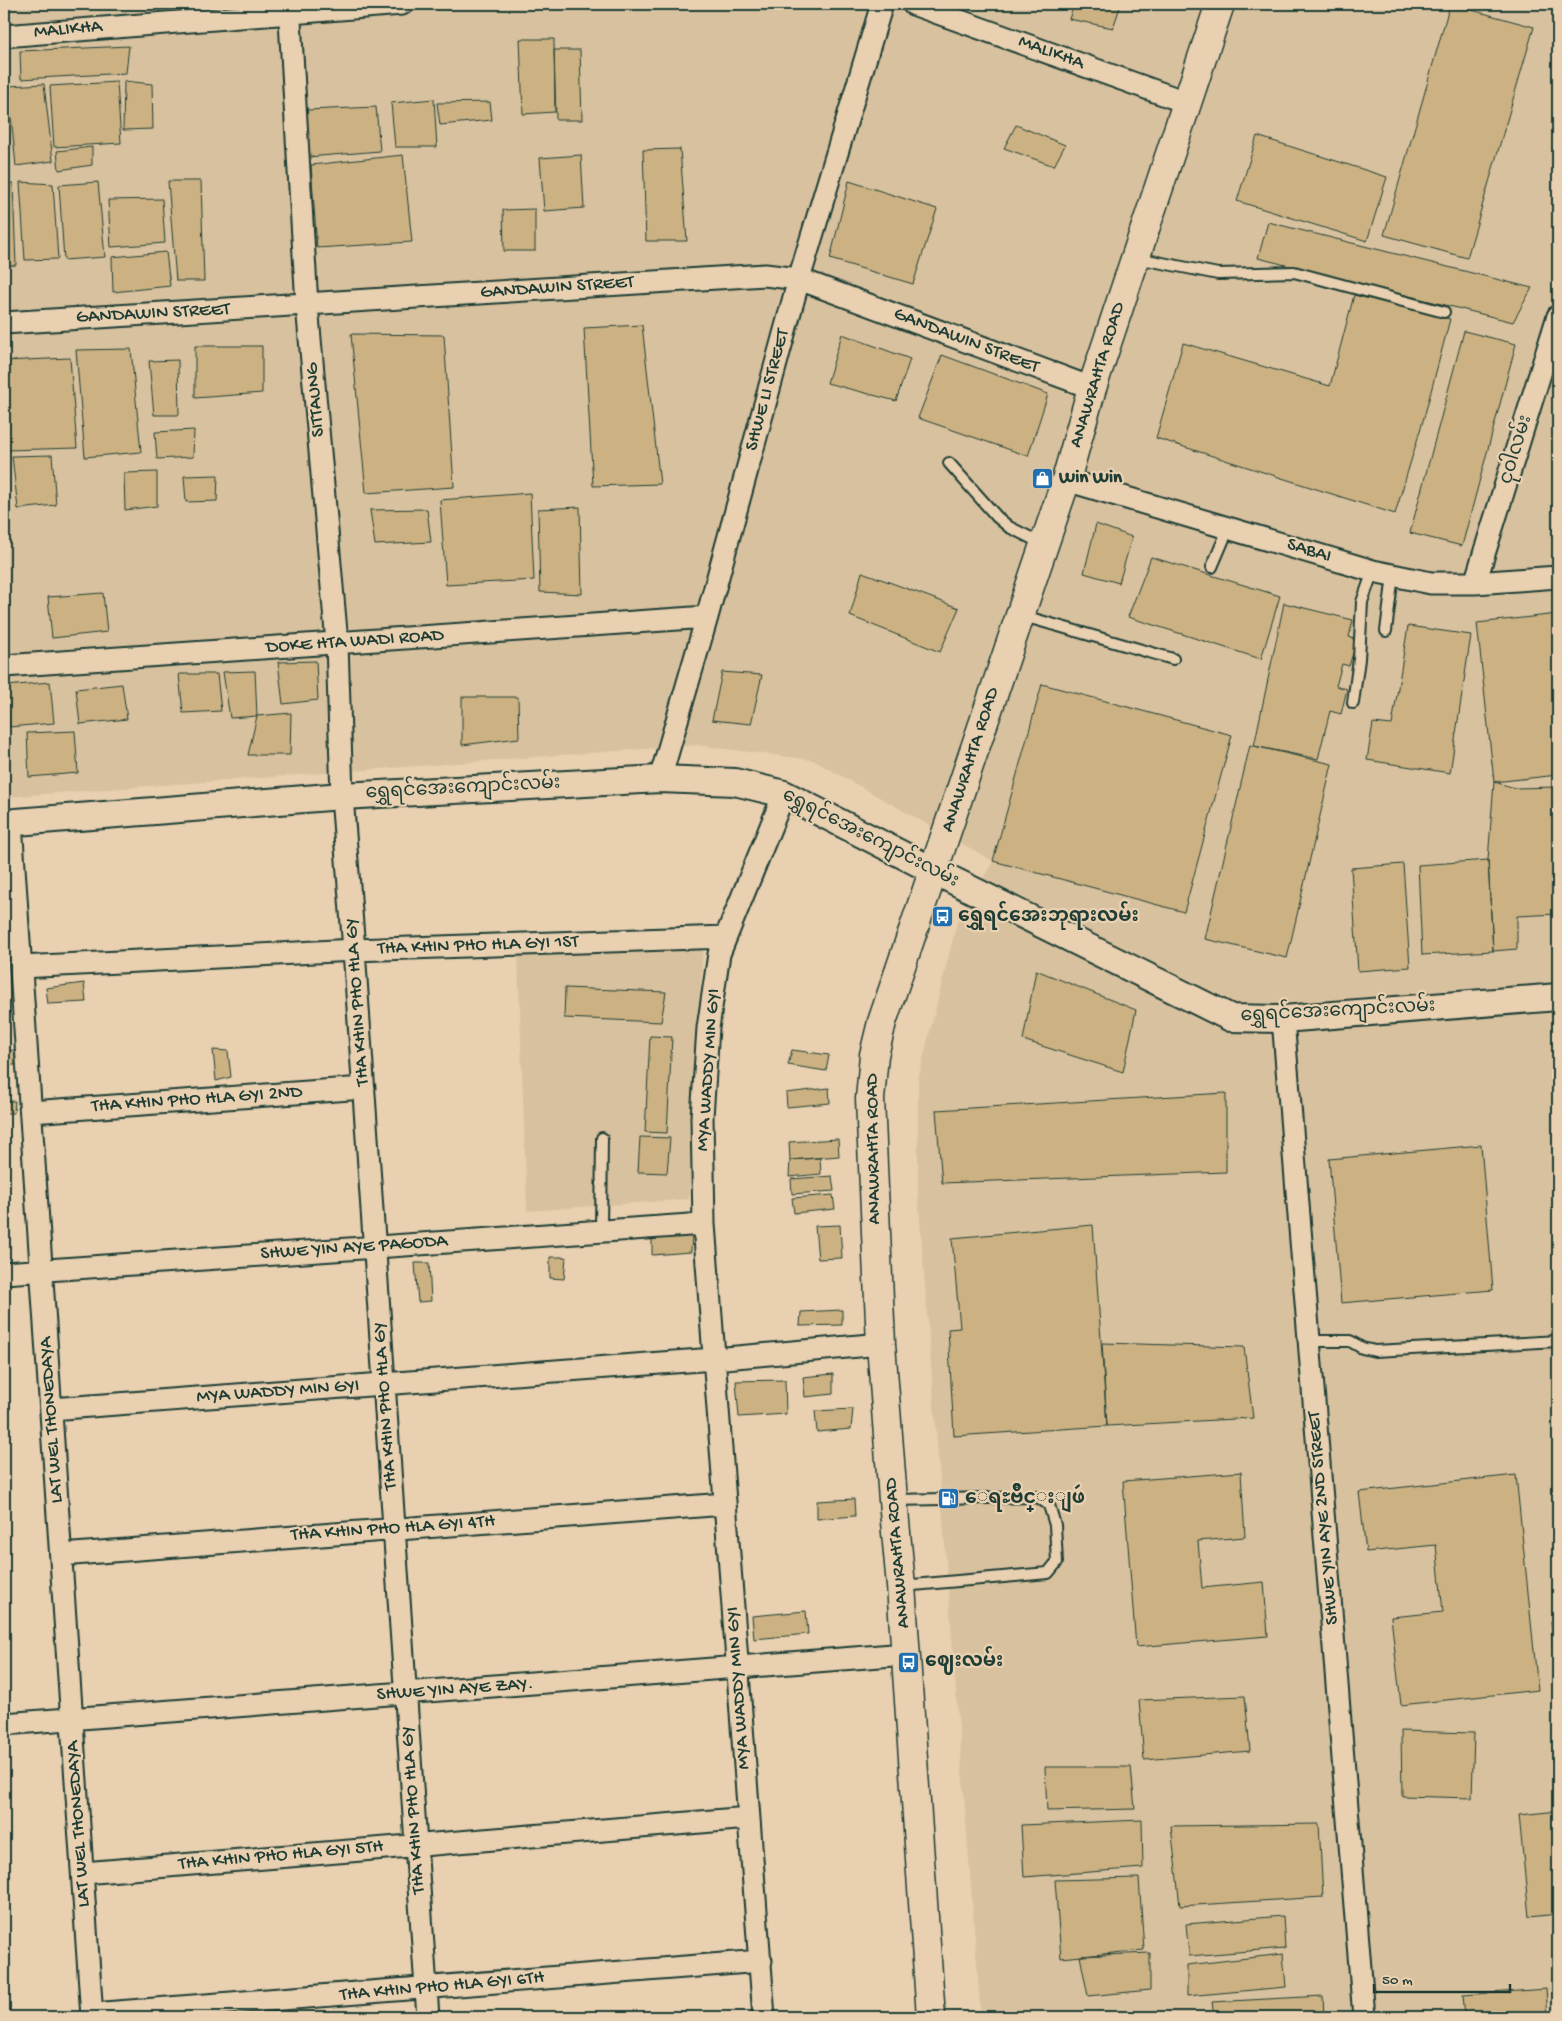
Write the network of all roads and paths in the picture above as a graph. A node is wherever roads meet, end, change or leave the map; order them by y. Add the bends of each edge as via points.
1 (402, 4) edge
2 (882, 4) edge
3 (913, 4) edge
4 (1220, 4) edge
5 (289, 8) edge
6 (4, 36) edge
7 (1188, 103) junction
8 (1136, 258) junction
9 (799, 279) junction
10 (307, 305) junction
11 (1444, 312) dead end
12 (1558, 316) edge
13 (4, 323) edge
14 (1092, 388) junction
15 (949, 463) dead end
16 (1066, 480) junction
17 (1229, 528) junction
18 (1044, 544) junction
19 (1212, 567) dead end
20 (1383, 573) junction
21 (1558, 577) edge
22 (1476, 583) junction
23 (1020, 615) junction
24 (707, 617) junction
25 (1386, 631) dead end
26 (337, 643) junction
27 (1173, 659) dead end
28 (4, 666) edge
29 (1353, 703) dead end
30 (660, 779) junction
31 (784, 794) junction
32 (342, 796) junction
33 (7, 823) edge
34 (934, 871) junction
35 (726, 937) junction
36 (354, 950) junction
37 (21, 967) junction
38 (1558, 997) edge
39 (1283, 1018) junction
40 (364, 1088) junction
41 (31, 1112) junction
42 (602, 1138) dead end
43 (704, 1224) junction
44 (601, 1231) junction
45 (375, 1247) junction
46 (42, 1270) junction
47 (4, 1272) edge
48 (1309, 1341) junction
49 (1558, 1341) edge
50 (881, 1344) junction
51 (714, 1359) junction
52 (385, 1384) junction
53 (51, 1409) junction
54 (892, 1500) junction
55 (725, 1504) junction
56 (395, 1529) junction
57 (61, 1555) junction
58 (902, 1586) junction
59 (906, 1654) junction
60 (738, 1668) junction
61 (406, 1694) junction
62 (72, 1719) junction
63 (4, 1724) edge
64 (749, 1818) junction
65 (417, 1845) junction
66 (83, 1873) junction
67 (761, 1961) junction
68 (427, 1988) junction
69 (92, 2016) edge
70 (428, 2017) edge
71 (764, 2017) edge
72 (931, 2017) edge
73 (1364, 2017) edge

1 - 5 street, MALIKHA
2 - 9 street, SHWE LI STREET
3 - 7 street, MALIKHA
4 - 7 main road, ANAWRAHTA ROAD
5 - 6 street, MALIKHA
5 - 10 street, SITTAUNG
7 - 8 main road, ANAWRAHTA ROAD
8 - 11 lane via 1218,274 1294,272
8 - 14 main road, ANAWRAHTA ROAD
9 - 10 street, GANDAWIN STREET via 765,274
9 - 14 street, GANDAWIN STREET
9 - 24 street, SHWE LI STREET
10 - 13 street, GANDAWIN STREET
10 - 26 street, SITTAUNG
12 - 22 street, ငုဝါလမ်း
14 - 16 main road, ANAWRAHTA ROAD
15 - 18 lane via 997,517 1009,527
16 - 17 street, SABAI
16 - 18 main road, ANAWRAHTA ROAD
17 - 19 lane
17 - 20 street, SABAI
18 - 23 main road, ANAWRAHTA ROAD
20 - 22 street, SABAI via 1431,583
20 - 25 lane
20 - 29 lane via 1362,602
21 - 22 street, SABAI
23 - 27 lane
23 - 34 main road, ANAWRAHTA ROAD
24 - 26 street, DOKE HTA WADI ROAD
24 - 30 street, SHWE LI STREET
26 - 28 street, DOKE HTA WADI ROAD
26 - 32 street, SITTAUNG
30 - 31 street, ရွှေရင်အေးကျောင်းလမ်း via 735,782
30 - 32 street, ရွှေရင်အေးကျောင်းလမ်း
31 - 34 street, ရွှေရင်အေးကျောင်းလမ်း
31 - 35 street, MYA WADDY MIN GYI
32 - 33 street, ရွှေရင်အေးကျောင်းလမ်း
32 - 36 street, THA KHIN PHO HLA GY
33 - 37 street, LAT WEL THONEDAYA
34 - 39 street, ရွှေရင်အေးကျောင်းလမ်း via 1231,1018
34 - 50 main road, ANAWRAHTA ROAD via 882,1022 874,1055 870,1099
35 - 36 street, THA KHIN PHO HLA GYI 1ST
35 - 43 street, MYA WADDY MIN GYI via 719,954 708,1028 702,1117
36 - 37 street, THA KHIN PHO HLA GYI 1ST
36 - 40 street, THA KHIN PHO HLA GY
37 - 41 street, LAT WEL THONEDAYA
38 - 39 street, ရွှေရင်အေးကျောင်းလမ်း
39 - 48 street, SHWE YIN AYE 2ND STREET
40 - 41 street, THA KHIN PHO HLA GYI 2ND
40 - 45 street, THA KHIN PHO HLA GY
41 - 46 street, LAT WEL THONEDAYA
42 - 44 lane
43 - 44 street, SHWE YIN AYE PAGODA
43 - 51 street, MYA WADDY MIN GYI
44 - 45 street, SHWE YIN AYE PAGODA
45 - 46 street, SHWE YIN AYE PAGODA
45 - 52 street, THA KHIN PHO HLA GY
46 - 47 street, SHWE YIN AYE PAGODA
46 - 53 street, LAT WEL THONEDAYA
48 - 49 lane via 1350,1341 1375,1351
48 - 73 street, SHWE YIN AYE 2ND STREET
50 - 51 street, MYA WADDY MIN GYI
50 - 54 main road, ANAWRAHTA ROAD
51 - 52 street, MYA WADDY MIN GYI
51 - 55 street, MYA WADDY MIN GYI
52 - 53 street, MYA WADDY MIN GYI
52 - 56 street, THA KHIN PHO HLA GY
53 - 57 street, LAT WEL THONEDAYA
54 - 58 main road, ANAWRAHTA ROAD
54 - 58 lane via 1038,1497 1048,1505 1055,1525 1057,1562 1048,1573
55 - 56 street, THA KHIN PHO HLA GYI 4TH
55 - 60 street, MYA WADDY MIN GYI
56 - 57 street, THA KHIN PHO HLA GYI 4TH
56 - 61 street, THA KHIN PHO HLA GY
57 - 62 street, LAT WEL THONEDAYA
58 - 59 main road, ANAWRAHTA ROAD
59 - 60 street, SHWE YIN AYE ZAY.
59 - 72 main road, ANAWRAHTA ROAD
60 - 61 street, SHWE YIN AYE ZAY.
60 - 64 street, MYA WADDY MIN GYI
61 - 62 street, SHWE YIN AYE ZAY.
61 - 65 street, THA KHIN PHO HLA GY
62 - 63 street, SHWE YIN AYE ZAY.
62 - 66 street, LAT WEL THONEDAYA
64 - 65 street, THA KHIN PHO HLA GYI 5TH
64 - 67 street, MYA WADDY MIN GYI
65 - 66 street, THA KHIN PHO HLA GYI 5TH
65 - 68 street, THA KHIN PHO HLA GY
66 - 69 street, LAT WEL THONEDAYA
67 - 68 street, THA KHIN PHO HLA GYI 6TH
67 - 71 street, MYA WADDY MIN GYI
68 - 69 street, THA KHIN PHO HLA GYI 6TH
68 - 70 street, THA KHIN PHO HLA GY

